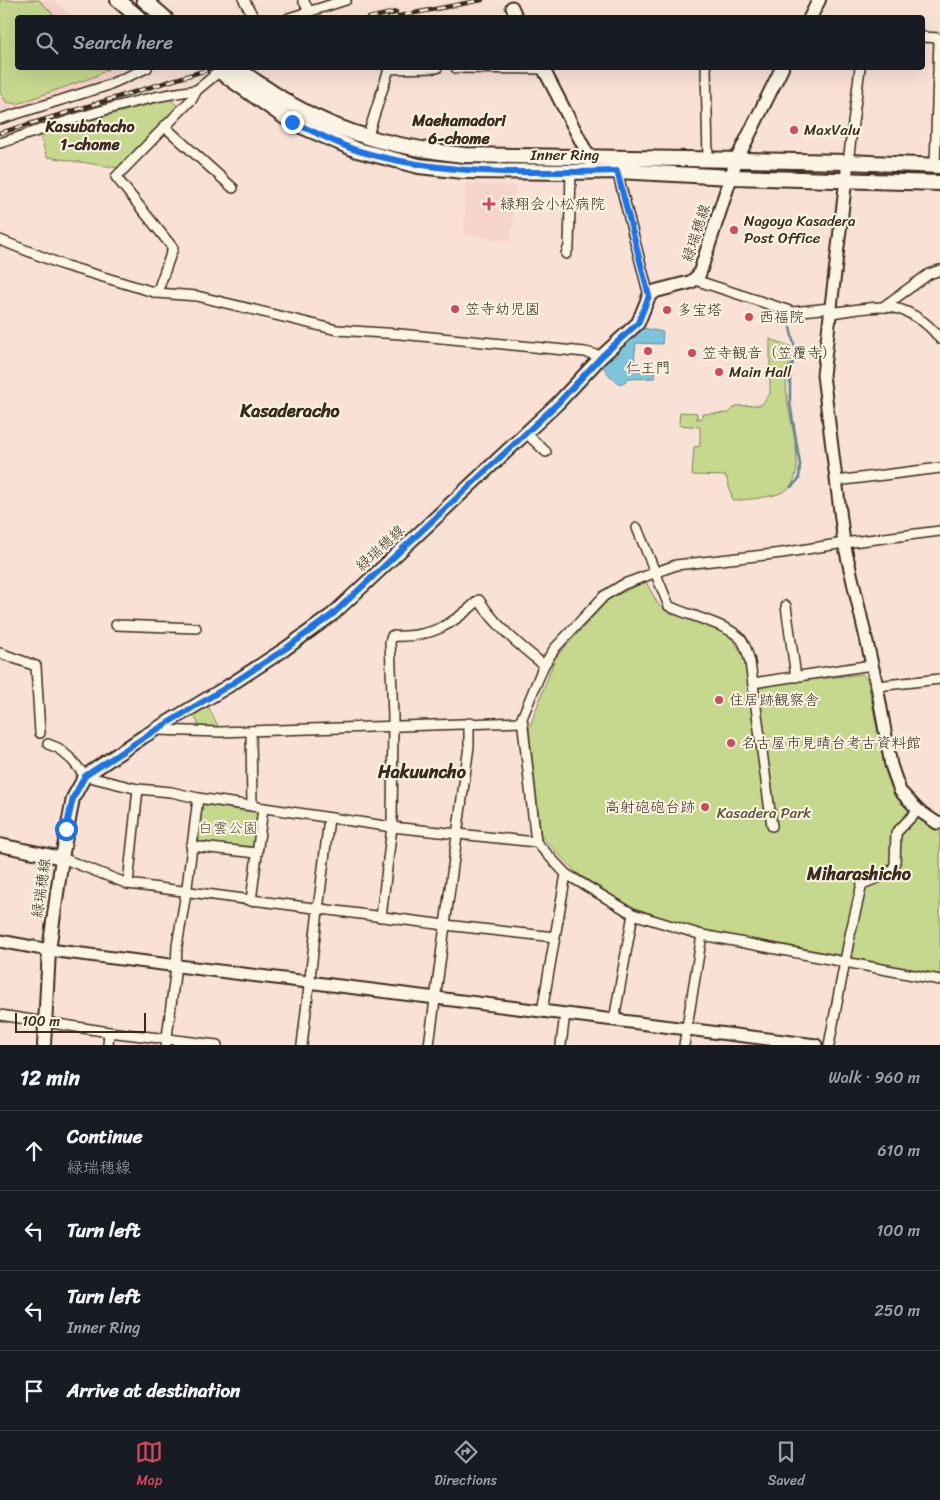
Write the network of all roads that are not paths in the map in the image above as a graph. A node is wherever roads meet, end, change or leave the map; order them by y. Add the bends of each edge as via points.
1 (118, 0) edge
2 (144, 0) edge
3 (244, 0) edge
4 (303, 0) edge
5 (346, 0) edge
6 (819, 0) edge
7 (309, 11) junction
8 (136, 15) edge
9 (162, 15) edge
10 (252, 15) edge
11 (298, 15) edge
12 (812, 15) edge
13 (925, 37) edge
14 (940, 38) edge
15 (142, 70) edge
16 (217, 70) edge
17 (219, 70) edge
18 (238, 70) edge
19 (389, 70) edge
20 (544, 70) edge
21 (706, 70) edge
22 (781, 70) edge
23 (860, 70) edge
24 (197, 90) junction
25 (0, 119) edge
26 (164, 126) junction
27 (367, 138) junction
28 (0, 143) edge
29 (590, 157) junction
30 (708, 159) junction
31 (736, 161) junction
32 (848, 162) junction
33 (938, 166) edge
34 (617, 171) junction
35 (571, 172) junction
36 (594, 172) junction
37 (731, 177) junction
38 (846, 180) junction
39 (940, 183) edge
40 (233, 188) dead end
41 (0, 240) edge
42 (566, 254) dead end
43 (940, 270) edge
44 (695, 280) junction
45 (157, 293) junction
46 (649, 296) junction
47 (882, 307) junction
48 (830, 311) junction
49 (940, 339) edge
50 (602, 356) junction
51 (526, 433) junction
52 (546, 452) dead end
53 (940, 468) edge
54 (836, 481) junction
55 (637, 528) dead end
56 (940, 531) edge
57 (844, 543) junction
58 (654, 573) junction
59 (786, 606) dead end
60 (116, 625) dead end
61 (196, 628) dead end
62 (0, 653) edge
63 (544, 665) junction
64 (872, 665) junction
65 (796, 677) junction
66 (940, 678) edge
67 (752, 683) junction
68 (877, 686) junction
69 (522, 722) junction
70 (469, 724) junction
71 (393, 726) junction
72 (156, 730) junction
73 (251, 731) junction
74 (40, 733) dead end
75 (48, 744) dead end
76 (85, 776) junction
77 (138, 789) junction
78 (198, 798) junction
79 (252, 806) junction
80 (263, 808) junction
81 (918, 810) junction
82 (330, 818) junction
83 (940, 823) edge
84 (772, 826) dead end
85 (392, 827) junction
86 (458, 834) junction
87 (536, 842) junction
88 (0, 846) edge
89 (192, 846) junction
90 (257, 854) junction
91 (62, 858) junction
92 (566, 874) junction
93 (128, 884) junction
94 (186, 892) junction
95 (251, 901) junction
96 (319, 909) junction
97 (634, 914) junction
98 (381, 917) junction
99 (445, 925) junction
100 (702, 936) junction
101 (555, 937) junction
102 (0, 940) edge
103 (49, 950) junction
104 (844, 962) junction
105 (176, 966) junction
106 (940, 980) edge
107 (310, 982) junction
108 (436, 998) junction
109 (542, 1011) junction
110 (565, 1014) junction
111 (0, 1015) edge
112 (614, 1020) junction
113 (46, 1023) junction
114 (686, 1029) junction
115 (109, 1032) junction
116 (166, 1042) edge
117 (44, 1045) edge
118 (108, 1045) edge
119 (217, 1045) edge
120 (302, 1045) edge
121 (429, 1045) edge
122 (561, 1045) edge
123 (684, 1045) edge
124 (814, 1045) edge
125 (829, 1045) edge

1 - 8 main road
2 - 9 main road
3 - 10 street
4 - 7 street
5 - 7 street
6 - 12 main road
7 - 11 street
13 - 14 street
14 - 33 street
15 - 25 street via 106,86
16 - 24 street
17 - 35 main road, Inner Ring via 292,122 356,150 419,166 464,171
18 - 27 main road, Inner Ring via 293,106
19 - 27 street
20 - 29 street
21 - 30 street
22 - 31 main road, 緑瑞穂線
23 - 32 street
24 - 26 street
24 - 28 street via 79,118
26 - 40 street
26 - 45 street via 116,177 173,248
27 - 29 main road, Inner Ring via 417,150 464,155
29 - 30 main road, Inner Ring
29 - 36 street
30 - 31 main road, Inner Ring
31 - 32 main road, Inner Ring
31 - 37 main road, 緑瑞穂線
32 - 33 main road, Inner Ring
32 - 38 street
34 - 36 main road, Inner Ring
34 - 37 main road, Inner Ring
34 - 46 street
35 - 36 main road, Inner Ring
35 - 42 street via 569,246
37 - 38 main road, Inner Ring
37 - 44 main road, 緑瑞穂線
38 - 39 main road, Inner Ring
38 - 48 street
41 - 45 street via 63,265
43 - 47 street via 929,274
44 - 46 main road, 緑瑞穂線
44 - 48 street via 793,312
45 - 50 street via 197,296 337,330 406,334
46 - 50 main road, 緑瑞穂線 via 638,323
47 - 48 street
47 - 49 street via 907,313 926,323
48 - 54 street via 823,375
50 - 51 main road, 緑瑞穂線
51 - 52 street
51 - 72 main road, 緑瑞穂線 via 333,614 285,649
53 - 54 street
54 - 57 street
55 - 58 street
56 - 57 street
57 - 58 street via 782,554 676,565
57 - 64 street
58 - 63 street via 624,584 604,596 555,648
58 - 67 street via 669,606 741,639 750,662
59 - 65 street
60 - 61 street
62 - 74 street via 36,666
63 - 69 street
63 - 71 street via 490,617 479,600 444,627 420,635 392,636
64 - 65 street
64 - 68 street
65 - 67 street
66 - 68 street
67 - 84 street
68 - 81 street via 891,765 900,791
69 - 70 street
69 - 87 street
70 - 71 street
70 - 86 street
71 - 73 street
71 - 85 street
72 - 73 street
72 - 76 main road, 緑瑞穂線
73 - 79 street
75 - 76 street via 72,760
76 - 77 street
76 - 91 main road, 緑瑞穂線 via 73,798
77 - 78 street
77 - 93 street
78 - 79 street
78 - 89 street
79 - 80 street
80 - 82 street
80 - 90 street
81 - 83 street
81 - 104 street via 896,833 895,864 891,873 862,884
82 - 85 street
82 - 96 street
85 - 86 street
85 - 98 street
86 - 87 street
86 - 99 street
87 - 92 street
88 - 91 main road
89 - 90 street
89 - 94 street
90 - 95 street
91 - 93 street
91 - 103 main road, 緑瑞穂線
92 - 97 street
92 - 101 street
93 - 94 street
94 - 95 street
94 - 105 street via 176,946
95 - 96 street
96 - 98 street
96 - 107 street
97 - 100 street
97 - 112 street
98 - 99 street
99 - 101 street
99 - 108 street
100 - 104 street
100 - 114 street
101 - 109 street
102 - 103 street
103 - 105 street
103 - 113 main road, 緑瑞穂線
104 - 106 street
104 - 125 street
105 - 107 street
105 - 116 street
107 - 108 street
107 - 120 street
108 - 109 street
108 - 121 street
109 - 110 street
110 - 112 street
110 - 122 street
111 - 113 street
112 - 114 street
113 - 115 street
113 - 117 main road, 緑瑞穂線
114 - 123 street
114 - 124 street
115 - 116 street
115 - 118 street
116 - 119 street

